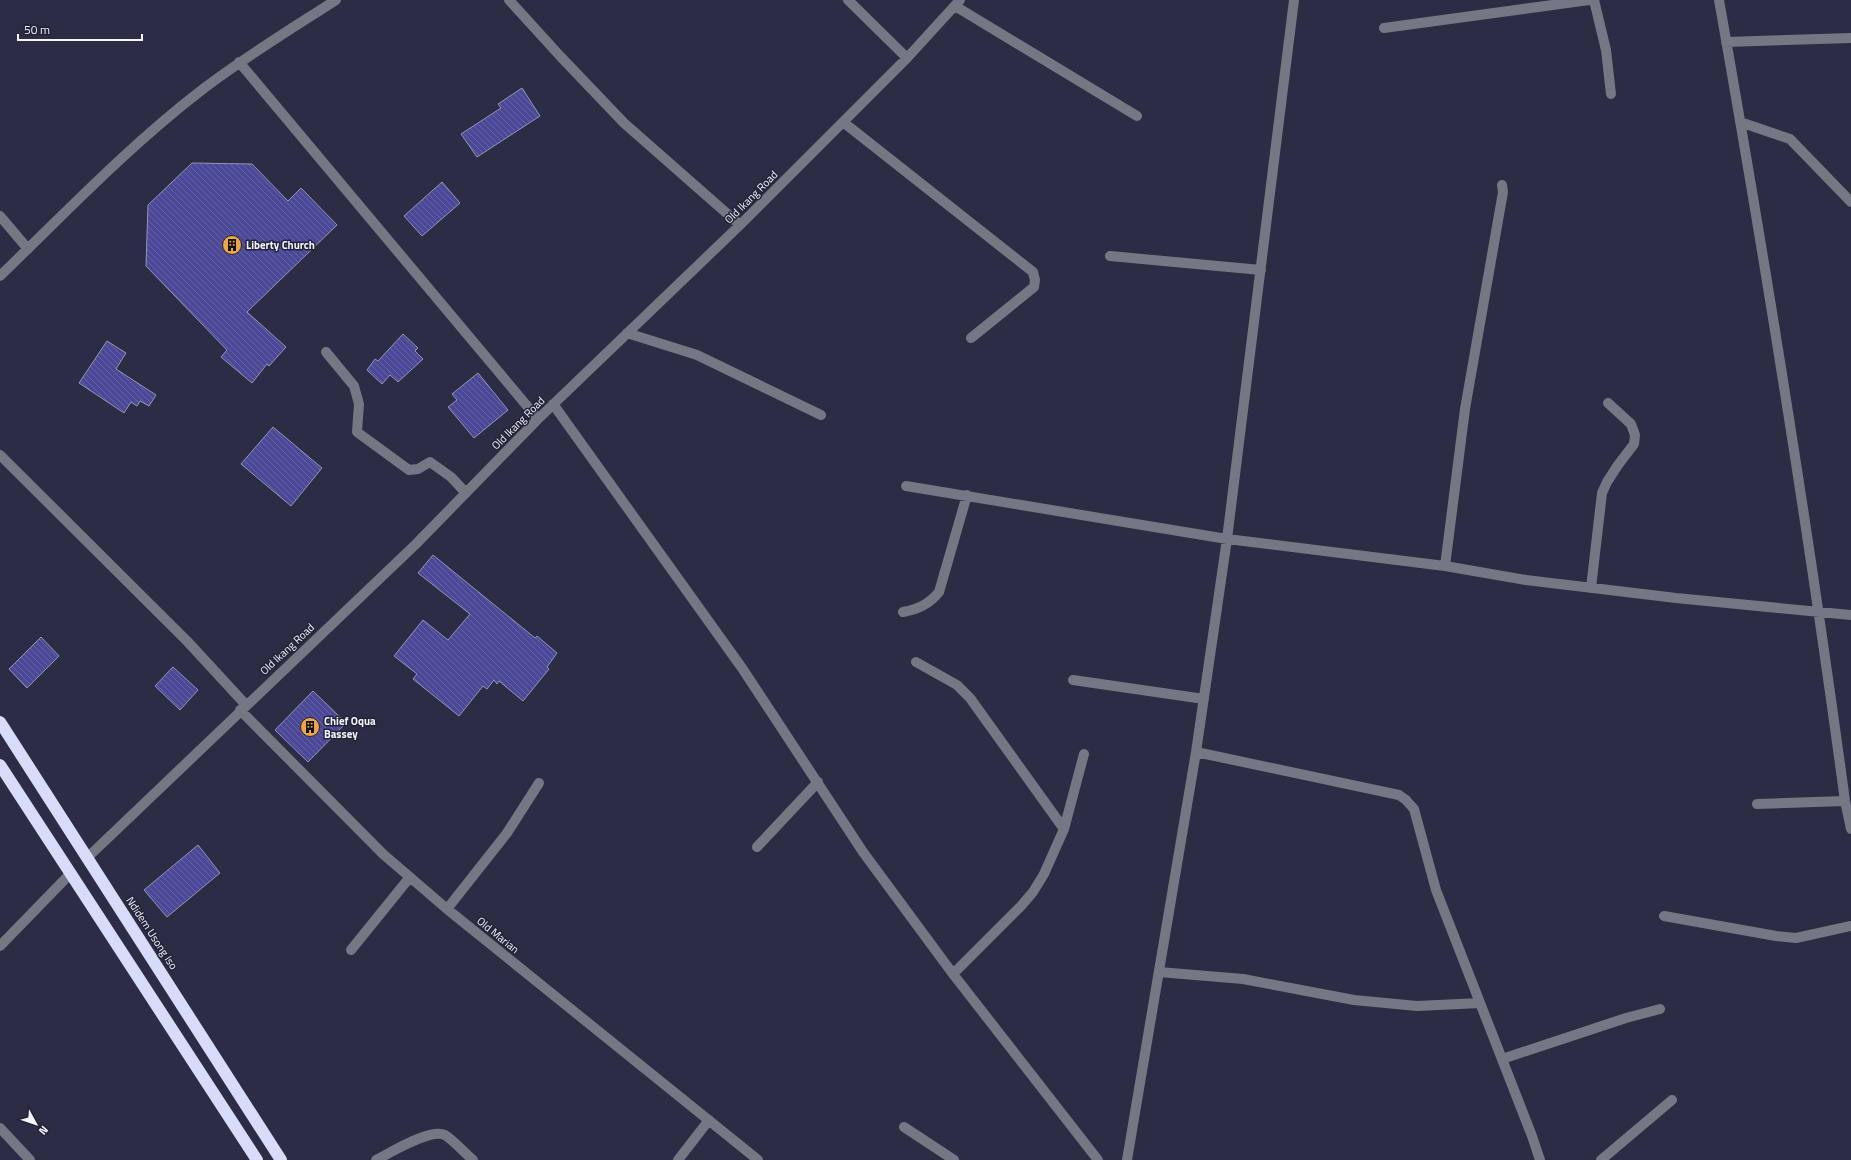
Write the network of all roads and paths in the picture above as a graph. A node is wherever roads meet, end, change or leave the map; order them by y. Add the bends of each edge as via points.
1 (336, 0) edge
2 (509, 0) edge
3 (848, 0) edge
4 (1294, 0) edge
5 (1589, 0) edge
6 (1594, 0) edge
7 (1719, 0) edge
8 (957, 3) edge
9 (1384, 28) dead end
10 (1851, 38) edge
11 (1726, 42) junction
12 (907, 58) junction
13 (239, 62) junction
14 (1611, 94) dead end
15 (1137, 116) dead end
16 (843, 122) junction
17 (1740, 122) junction
18 (1502, 185) dead end
19 (1851, 202) edge
20 (0, 216) edge
21 (740, 225) junction
22 (28, 249) junction
23 (1110, 256) dead end
24 (1261, 270) junction
25 (0, 276) edge
26 (628, 333) junction
27 (971, 338) dead end
28 (326, 352) dead end
29 (1608, 403) dead end
30 (554, 404) junction
31 (821, 415) dead end
32 (538, 419) junction
33 (0, 456) edge
34 (906, 486) dead end
35 (466, 493) junction
36 (967, 495) junction
37 (1227, 540) junction
38 (1444, 566) junction
39 (1591, 588) junction
40 (1819, 610) junction
41 (903, 612) dead end
42 (1851, 615) edge
43 (916, 662) dead end
44 (1073, 680) dead end
45 (1204, 699) junction
46 (243, 707) junction
47 (0, 722) edge
48 (1196, 752) junction
49 (1084, 754) dead end
50 (0, 765) edge
51 (818, 782) junction
52 (538, 783) dead end
53 (1845, 801) junction
54 (1757, 804) dead end
55 (1851, 829) edge
56 (1064, 830) junction
57 (757, 847) dead end
58 (88, 857) junction
59 (72, 873) junction
60 (410, 877) junction
61 (447, 909) junction
62 (1664, 916) dead end
63 (1851, 926) edge
64 (0, 946) edge
65 (351, 950) dead end
66 (1159, 972) junction
67 (953, 974) junction
68 (1480, 1002) junction
69 (1660, 1009) dead end
70 (1502, 1059) junction
71 (1672, 1100) dead end
72 (709, 1120) junction
73 (904, 1127) dead end
74 (0, 1128) edge
75 (30, 1160) edge
76 (256, 1160) edge
77 (281, 1160) edge
78 (376, 1160) edge
79 (473, 1160) edge
80 (678, 1160) edge
81 (758, 1160) edge
82 (954, 1160) edge
83 (1098, 1160) edge
84 (1127, 1160) edge
85 (1540, 1160) edge
86 (1601, 1160) edge

1 - 13 street
2 - 21 street via 624,123
3 - 12 street
4 - 24 street
5 - 9 street
6 - 14 street via 1606,50
7 - 11 street
8 - 12 street, Old Ikang Road
8 - 15 street
10 - 11 street
11 - 17 street
12 - 16 street, Old Ikang Road
13 - 22 street via 138,144
13 - 32 street
16 - 21 street, Old Ikang Road
16 - 27 street via 1033,272 1034,287
17 - 19 street via 1790,139
17 - 40 street via 1764,254
18 - 38 street via 1503,192 1465,409
20 - 22 street
21 - 26 street, Old Ikang Road
22 - 25 street
23 - 24 street
24 - 37 street
26 - 30 street, Old Ikang Road
26 - 31 street via 697,355
28 - 35 street via 354,386 359,404 357,432 409,470 418,469 430,462 451,477
29 - 39 street via 1632,424 1635,435 1634,444 1610,476 1602,493
30 - 32 street, Old Ikang Road
30 - 51 street via 742,668
32 - 35 street, Old Ikang Road
33 - 46 street, Old Marian via 187,641
34 - 36 street
35 - 46 street, Old Ikang Road via 416,544
36 - 37 street
36 - 41 street via 939,592 932,601 918,609
37 - 38 street
37 - 45 street
38 - 39 street
39 - 40 street
40 - 42 street
40 - 53 street
43 - 56 street via 958,686 970,698
44 - 45 street
45 - 48 street
46 - 58 street, Old Ikang Road
46 - 60 street, Old Marian via 383,854
47 - 58 highway, Ndidem Usong Iso
48 - 66 street
48 - 68 street via 1399,795 1406,800 1414,809 1436,890
49 - 56 street
50 - 59 highway
51 - 57 street
51 - 67 street via 863,852
52 - 61 street via 507,832
53 - 54 street
53 - 55 street
56 - 67 street via 1033,892
58 - 77 highway, Ndidem Usong Iso
59 - 64 street
59 - 76 highway
60 - 61 street, Old Marian
60 - 65 street
61 - 72 street, Old Marian
62 - 63 street via 1796,938
66 - 68 street via 1243,979 1354,1000 1417,1006
66 - 84 street
67 - 83 street
68 - 70 street
69 - 70 street
70 - 85 street
71 - 86 street
72 - 80 street
72 - 81 street, Old Marian
73 - 82 street
74 - 75 street
78 - 79 street via 436,1133 445,1135

